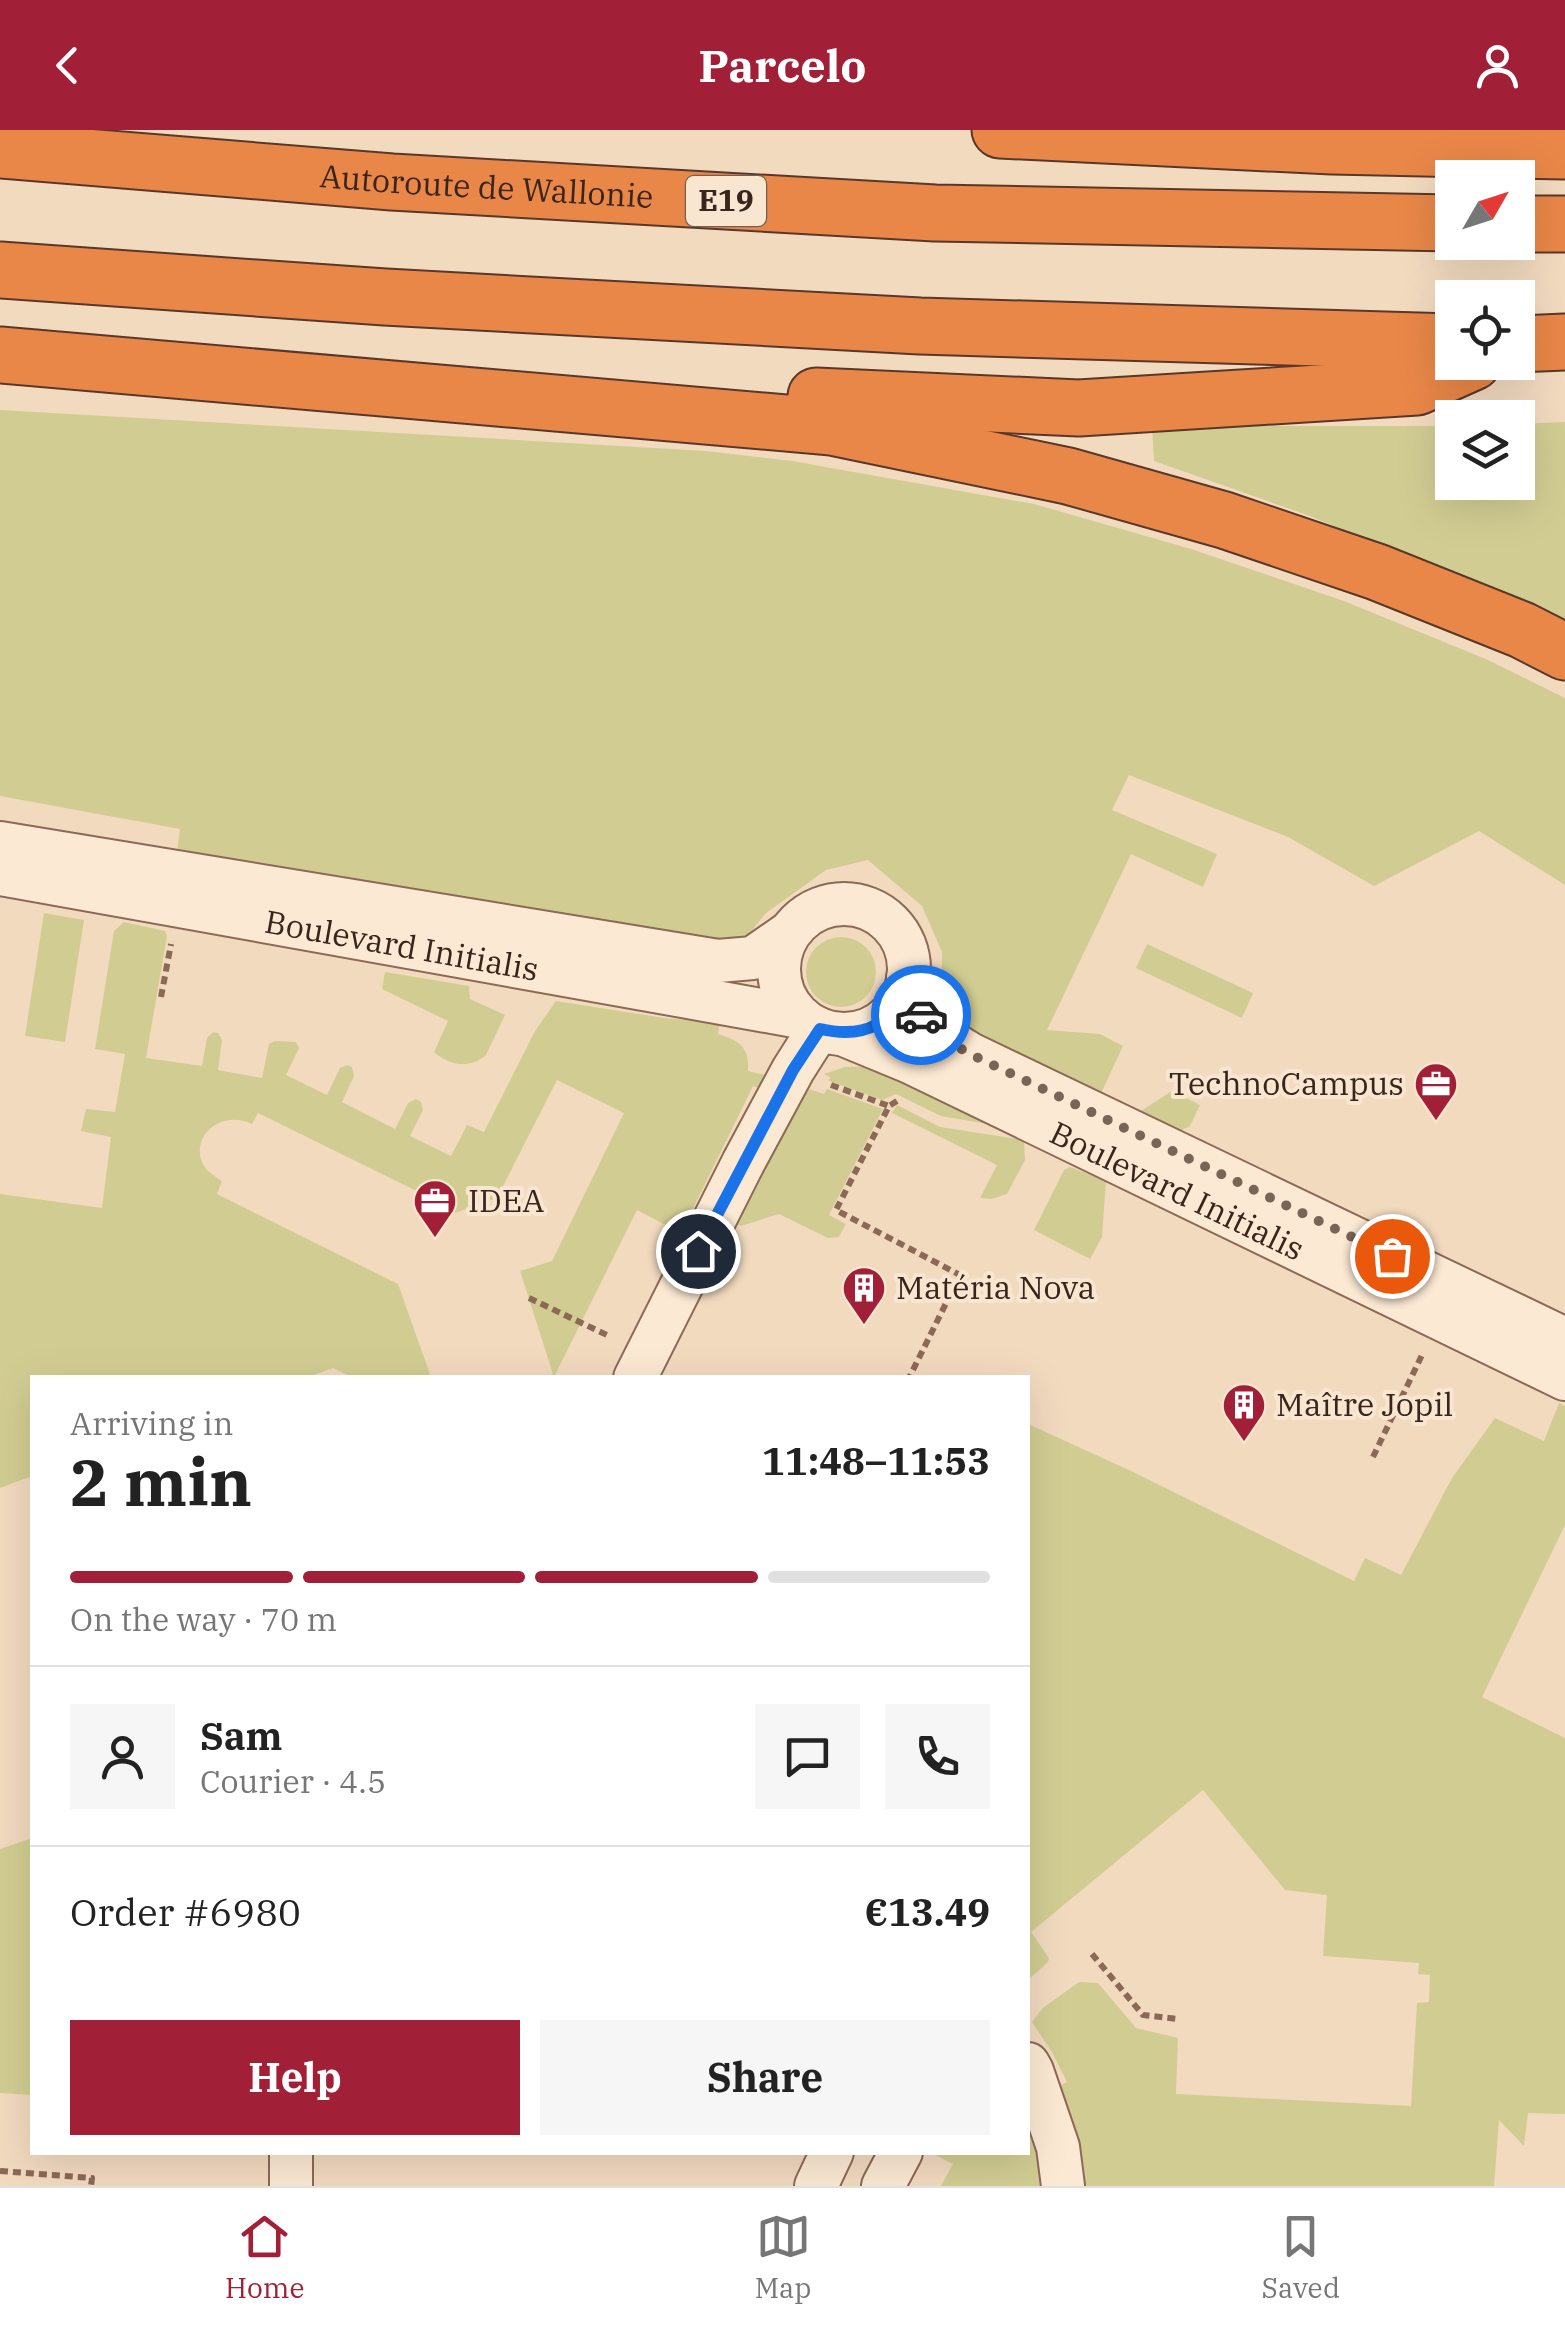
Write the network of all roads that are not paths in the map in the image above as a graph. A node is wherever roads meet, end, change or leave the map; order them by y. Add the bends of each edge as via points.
1 (1000, 130) edge
2 (0, 150) edge
3 (1565, 150) edge
4 (1435, 223) edge
5 (1535, 224) edge
6 (1565, 224) edge
7 (0, 270) edge
8 (1435, 341) edge
9 (1565, 342) edge
10 (1535, 343) edge
11 (0, 355) edge
12 (1435, 378) edge
13 (488, 397) junction
14 (1565, 652) edge
15 (0, 843) edge
16 (0, 874) edge
17 (164, 900) junction
18 (789, 934) junction
19 (908, 978) junction
20 (820, 1027) junction
21 (1565, 1339) edge
22 (641, 1366) edge
23 (1565, 1379) edge
24 (1030, 2068) edge
25 (292, 2155) edge
26 (831, 2155) edge
27 (898, 2155) edge
28 (291, 2186) edge
29 (816, 2186) edge
30 (882, 2186) edge
31 (1063, 2186) edge

1 - 3 highway
2 - 4 highway, Autoroute de Wallonie / E19 via 392,182 935,213
5 - 6 highway
7 - 8 highway via 920,326
9 - 10 highway
11 - 13 highway
12 - 13 highway via 1416,386 1079,408 631,387
13 - 14 highway via 832,426 1068,476 1377,572
15 - 17 street, Boulevard Initialis
16 - 17 street, Boulevard Initialis
17 - 18 street, Boulevard Initialis via 718,961 752,958
17 - 20 street, Boulevard Initialis
18 - 19 street, Boulevard Initialis via 824,907 866,908 900,936
18 - 20 street via 781,986 788,1003
19 - 20 street via 892,1012 878,1024 860,1032
19 - 21 street, Boulevard Initialis via 922,1018 970,1054
20 - 22 street
20 - 23 street, Boulevard Initialis via 910,1062
24 - 31 street via 1058,2146
25 - 28 street
26 - 29 street
27 - 30 street

